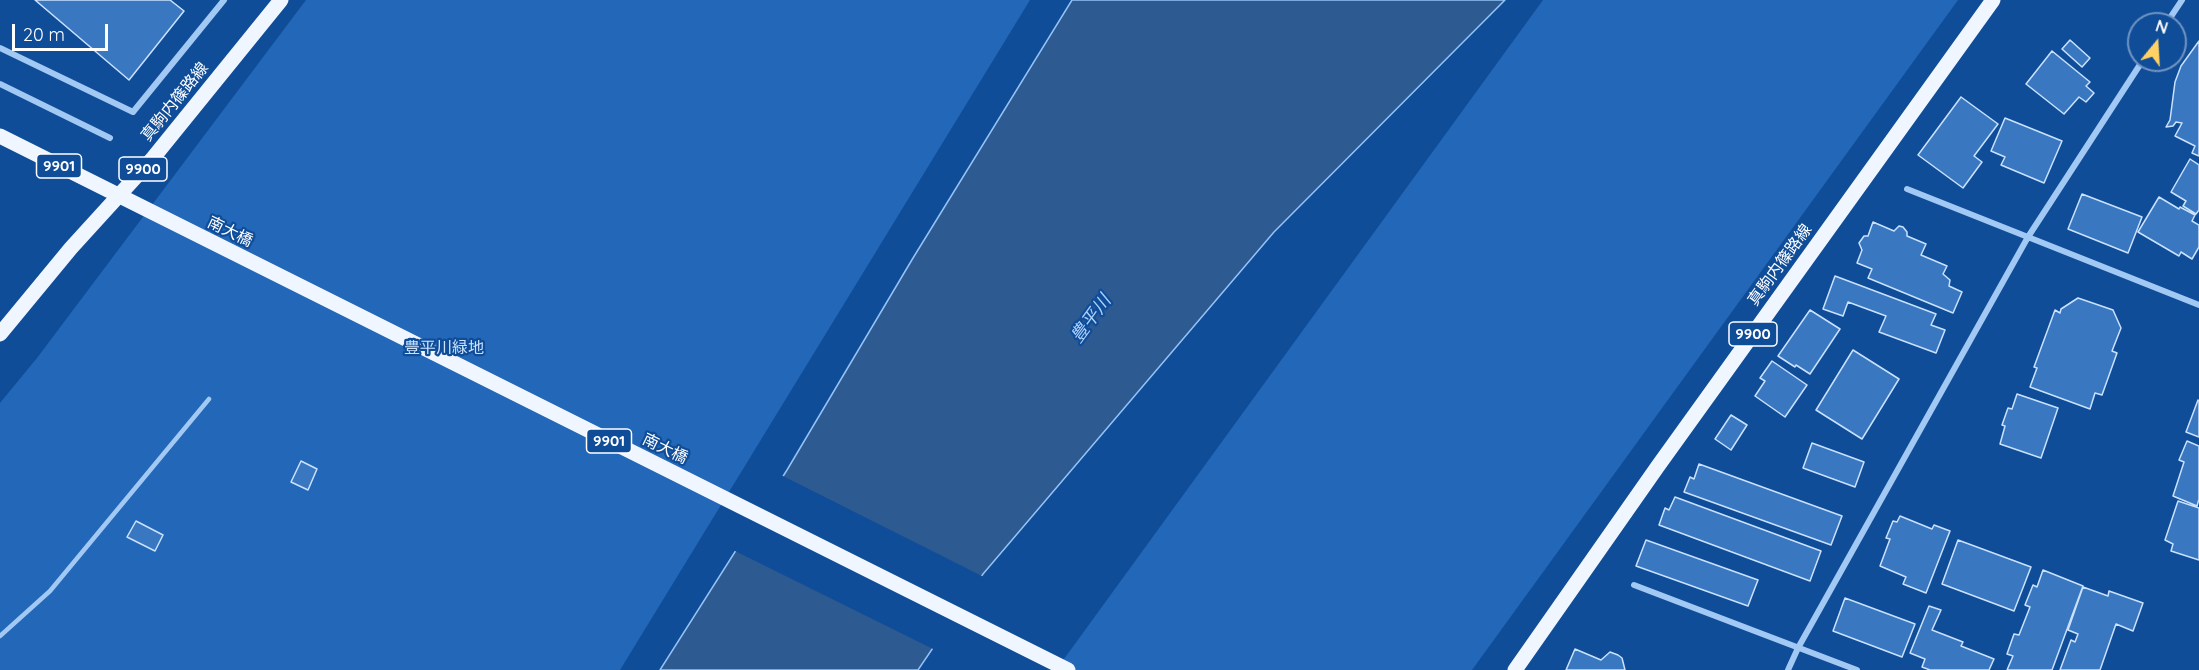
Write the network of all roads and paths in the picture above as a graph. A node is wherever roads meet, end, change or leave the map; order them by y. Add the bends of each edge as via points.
1 (224, 0) edge
2 (282, 0) edge
3 (1993, 0) edge
4 (0, 48) edge
5 (2135, 72) edge
6 (0, 84) edge
7 (0, 136) edge
8 (110, 138) dead end
9 (1907, 189) dead end
10 (118, 196) junction
11 (2028, 237) junction
12 (2199, 305) edge
13 (0, 334) edge
14 (209, 399) dead end
15 (1634, 585) dead end
16 (0, 636) edge
17 (1798, 648) junction
18 (1068, 670) edge
19 (1515, 670) edge
20 (1788, 670) edge
21 (1857, 670) edge

1 - 4 street via 133,112
2 - 10 main road, 真駒内篠路線 / 9900
3 - 19 main road, 真駒内篠路線 / 9900
5 - 11 street
6 - 8 street
7 - 10 main road, 9901
9 - 11 street
10 - 13 main road, 真駒内篠路線 / 9900
10 - 18 main road, 南大橋 / 9901
11 - 12 street
11 - 17 street
14 - 16 lane via 50,591
15 - 17 street
17 - 20 street
17 - 21 street

